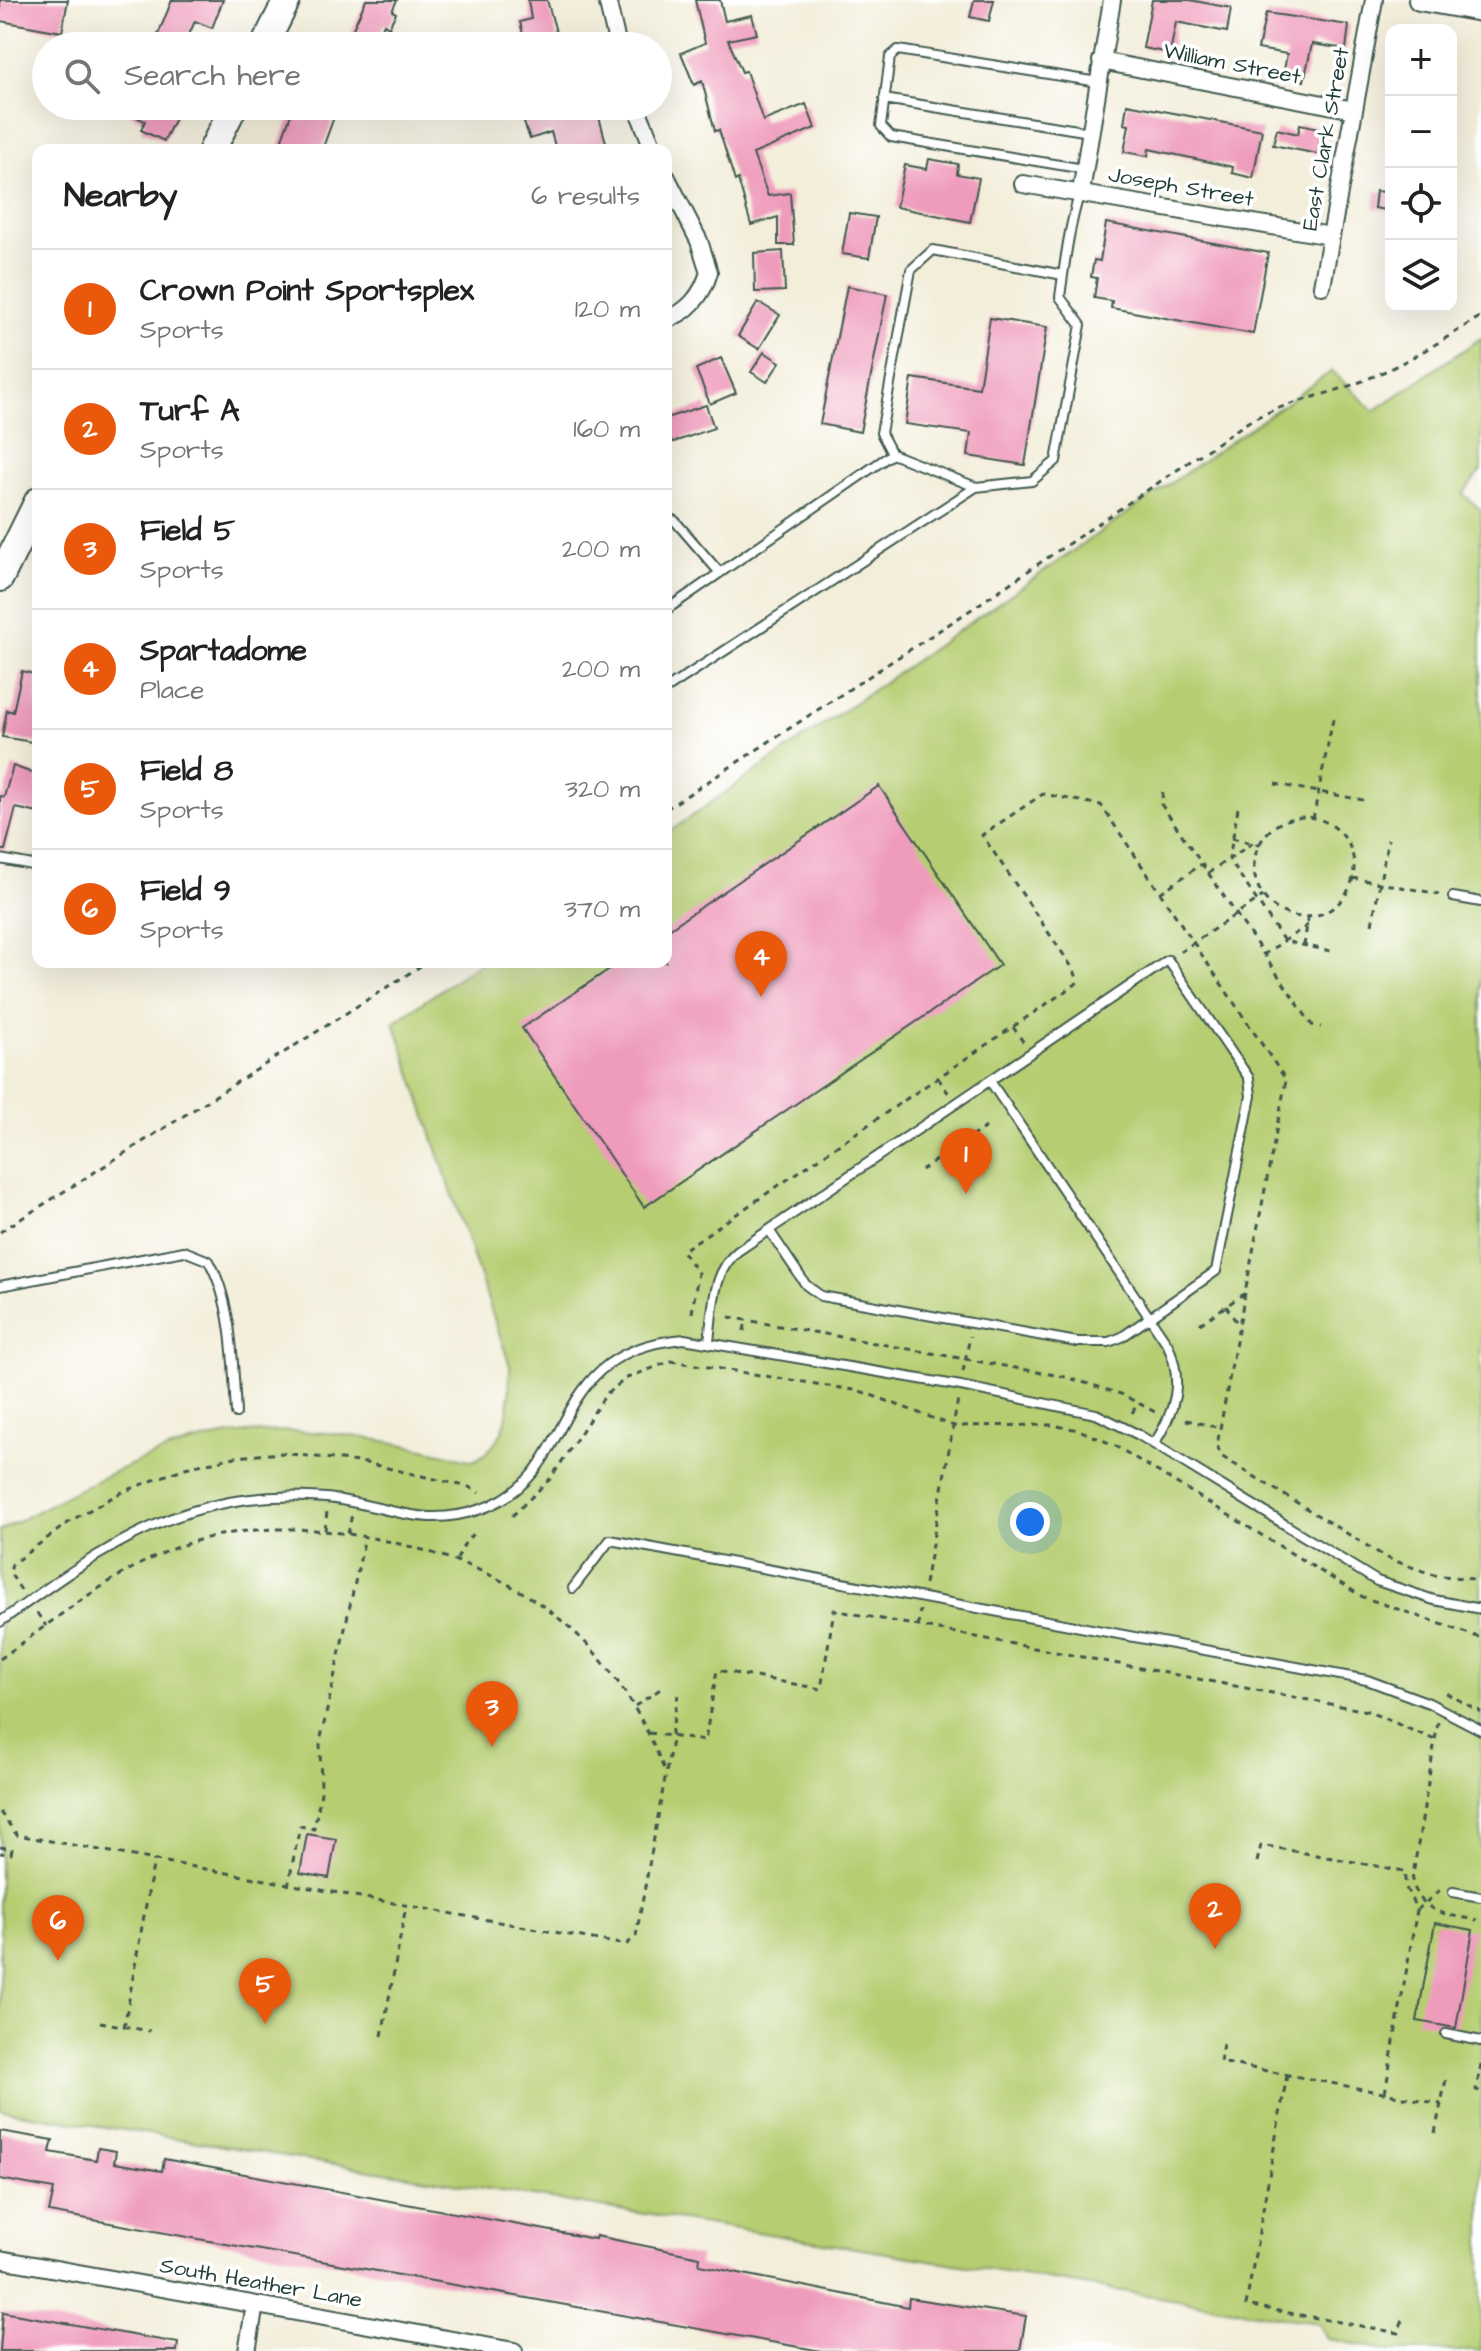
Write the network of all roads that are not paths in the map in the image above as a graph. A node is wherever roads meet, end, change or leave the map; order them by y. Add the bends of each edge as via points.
1 (287, 0) edge
2 (607, 0) edge
3 (1112, 0) edge
4 (1374, 0) edge
5 (1419, 0) edge
6 (1481, 11) edge
7 (271, 32) edge
8 (615, 32) edge
9 (1101, 61) junction
10 (1098, 82) junction
11 (884, 99) junction
12 (1354, 110) junction
13 (227, 120) edge
14 (642, 120) edge
15 (1090, 132) junction
16 (215, 144) edge
17 (652, 144) edge
18 (1084, 169) junction
19 (1023, 184) dead end
20 (672, 189) edge
21 (1081, 192) junction
22 (1331, 236) junction
23 (1063, 275) junction
24 (1322, 286) dead end
25 (672, 317) edge
26 (892, 454) junction
27 (976, 487) junction
28 (32, 513) edge
29 (672, 520) edge
30 (720, 573) junction
31 (0, 578) edge
32 (672, 606) edge
33 (672, 685) edge
34 (0, 859) edge
35 (32, 865) edge
36 (1453, 897) road end
37 (1481, 902) edge
38 (990, 1081) junction
39 (769, 1230) junction
40 (0, 1286) edge
41 (1152, 1318) junction
42 (709, 1341) junction
43 (236, 1413) dead end
44 (1154, 1444) junction
45 (573, 1588) dead end
46 (1481, 1609) edge
47 (0, 1622) edge
48 (1481, 1730) edge
49 (1453, 1892) dead end
50 (1481, 1897) edge
51 (1446, 2034) dead end
52 (1481, 2041) edge
53 (0, 2259) edge
54 (255, 2305) junction
55 (247, 2351) edge
56 (514, 2351) edge

1 - 7 main road
2 - 8 street
3 - 9 street
4 - 12 street, East Clark Street
5 - 6 street
9 - 10 street
9 - 12 street, William Street
10 - 11 lane via 898,50 890,57
10 - 15 street
11 - 15 lane
11 - 18 lane via 881,126 891,137
12 - 22 street, East Clark Street
13 - 16 main road
14 - 17 street
15 - 18 street
18 - 21 street
19 - 21 street, Joseph Street
20 - 25 street via 709,272 695,300
21 - 22 street, Joseph Street
21 - 23 lane via 1071,219
22 - 24 street, East Clark Street
23 - 26 lane via 933,250 911,270 881,433
23 - 27 lane via 1060,297 1081,325 1056,461 1032,481
26 - 27 lane
26 - 30 lane
27 - 33 lane
28 - 31 main road
29 - 30 lane
30 - 32 lane
34 - 35 lane
36 - 37 lane
38 - 39 lane
38 - 41 lane
38 - 41 lane via 1168,960 1249,1078 1251,1096 1220,1263 1210,1277
39 - 41 lane via 806,1285 821,1296 1098,1343 1122,1337
39 - 42 lane via 723,1266
40 - 43 lane via 184,1251 209,1261 219,1283
41 - 44 lane via 1173,1356 1177,1383 1171,1416
42 - 44 lane via 1075,1408 1116,1422
42 - 47 lane via 665,1340 607,1364 578,1392 533,1474 494,1504 435,1519 329,1498 259,1498 193,1510 131,1534
44 - 46 lane via 1377,1581
45 - 48 lane via 610,1540 1367,1680
49 - 50 lane
51 - 52 lane
53 - 54 street, South Heather Lane
54 - 55 street
54 - 56 street, South Heather Lane

